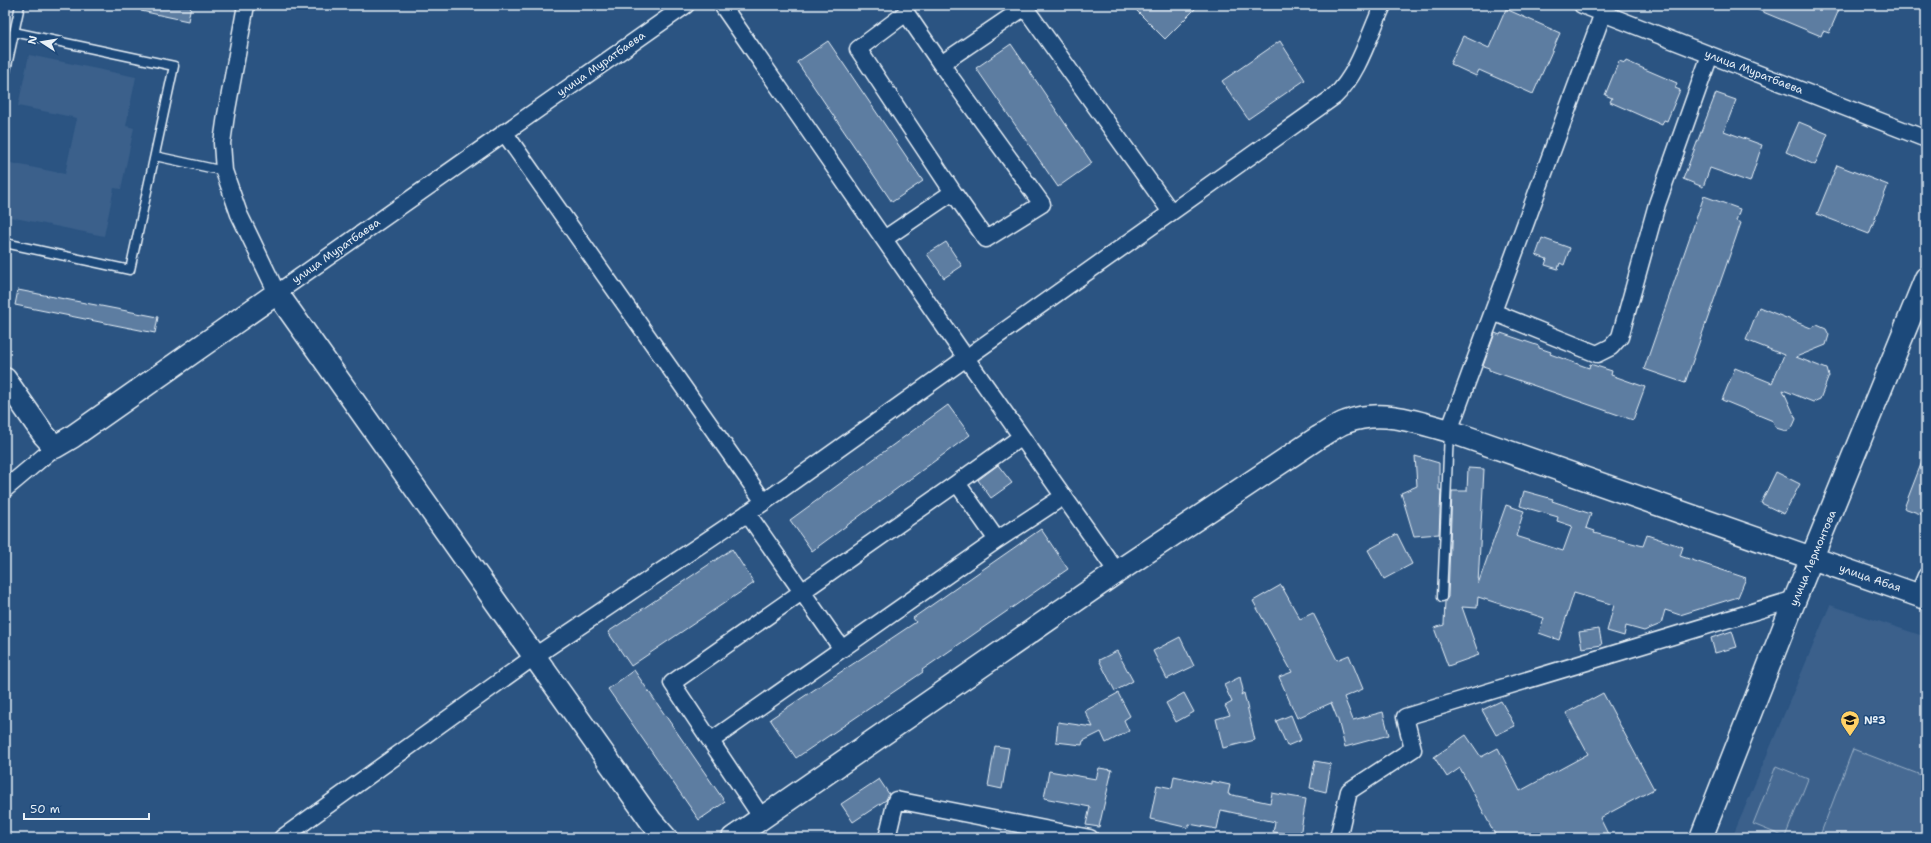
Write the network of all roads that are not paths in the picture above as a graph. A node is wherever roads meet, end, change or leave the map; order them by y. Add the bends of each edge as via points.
1 (20, 5) edge
2 (246, 5) edge
3 (686, 5) edge
4 (722, 5) edge
5 (1383, 5) edge
6 (1582, 5) edge
7 (1024, 6) edge
8 (1603, 13) junction
9 (14, 32) junction
10 (1710, 55) junction
11 (941, 64) junction
12 (5, 75) edge
13 (504, 132) junction
14 (1926, 139) edge
15 (155, 156) junction
16 (224, 171) junction
17 (953, 192) junction
18 (1171, 212) junction
19 (884, 239) junction
20 (5, 243) edge
21 (1926, 278) edge
22 (277, 293) junction
23 (1493, 312) junction
24 (966, 358) junction
25 (5, 379) edge
26 (1449, 431) junction
27 (1021, 437) junction
28 (55, 447) junction
29 (957, 483) junction
30 (5, 489) edge
31 (1064, 496) junction
32 (764, 502) junction
33 (747, 513) junction
34 (997, 540) junction
35 (1813, 559) junction
36 (1117, 572) junction
37 (1924, 590) edge
38 (802, 592) junction
39 (1442, 597) dead end
40 (1795, 599) junction
41 (842, 649) junction
42 (535, 656) junction
43 (712, 740) junction
44 (762, 818) junction
45 (282, 838) edge
46 (666, 838) edge
47 (733, 838) edge
48 (887, 838) edge
49 (1090, 838) edge
50 (1338, 838) edge
51 (1701, 838) edge

1 - 9 lane
2 - 16 street via 222,143
3 - 13 street, улица Муратбаева
4 - 19 street
5 - 18 street via 1355,69 1340,91
6 - 8 street, улица Муратбаева
7 - 11 street
7 - 18 street
8 - 10 street, улица Муратбаева
8 - 23 street
9 - 12 lane
9 - 15 lane via 174,66
10 - 14 street, улица Муратбаева
10 - 23 street via 1657,204 1620,337 1611,347 1597,354
11 - 17 street via 906,13 858,49
11 - 17 street via 1042,204 986,239
13 - 22 street, улица Муратбаева
13 - 32 street
15 - 16 lane
15 - 20 lane via 130,270
16 - 22 street via 239,214
17 - 19 street
18 - 24 street
19 - 24 street
21 - 35 street, улица Лермонтова
22 - 28 street, улица Муратбаева
22 - 42 street
23 - 26 street
24 - 27 street
24 - 32 street
25 - 28 street
26 - 35 street, улица Абая
26 - 36 street, улица Абая via 1392,416 1368,416 1345,422
26 - 39 lane
27 - 29 street
27 - 31 street
28 - 30 street
29 - 34 street
29 - 38 street
31 - 34 street
31 - 36 street
32 - 33 street
33 - 38 street
33 - 42 street
34 - 41 street
35 - 37 street, улица Абая
35 - 40 street, улица Лермонтова
36 - 44 street, улица Абая
38 - 41 street
38 - 43 street via 672,683
40 - 50 street via 1405,717 1413,749 1349,791
40 - 51 street, улица Лермонтова
41 - 43 street
42 - 45 street
42 - 46 street via 651,821
43 - 44 street
44 - 47 street, улица Абая
48 - 49 street via 896,800

